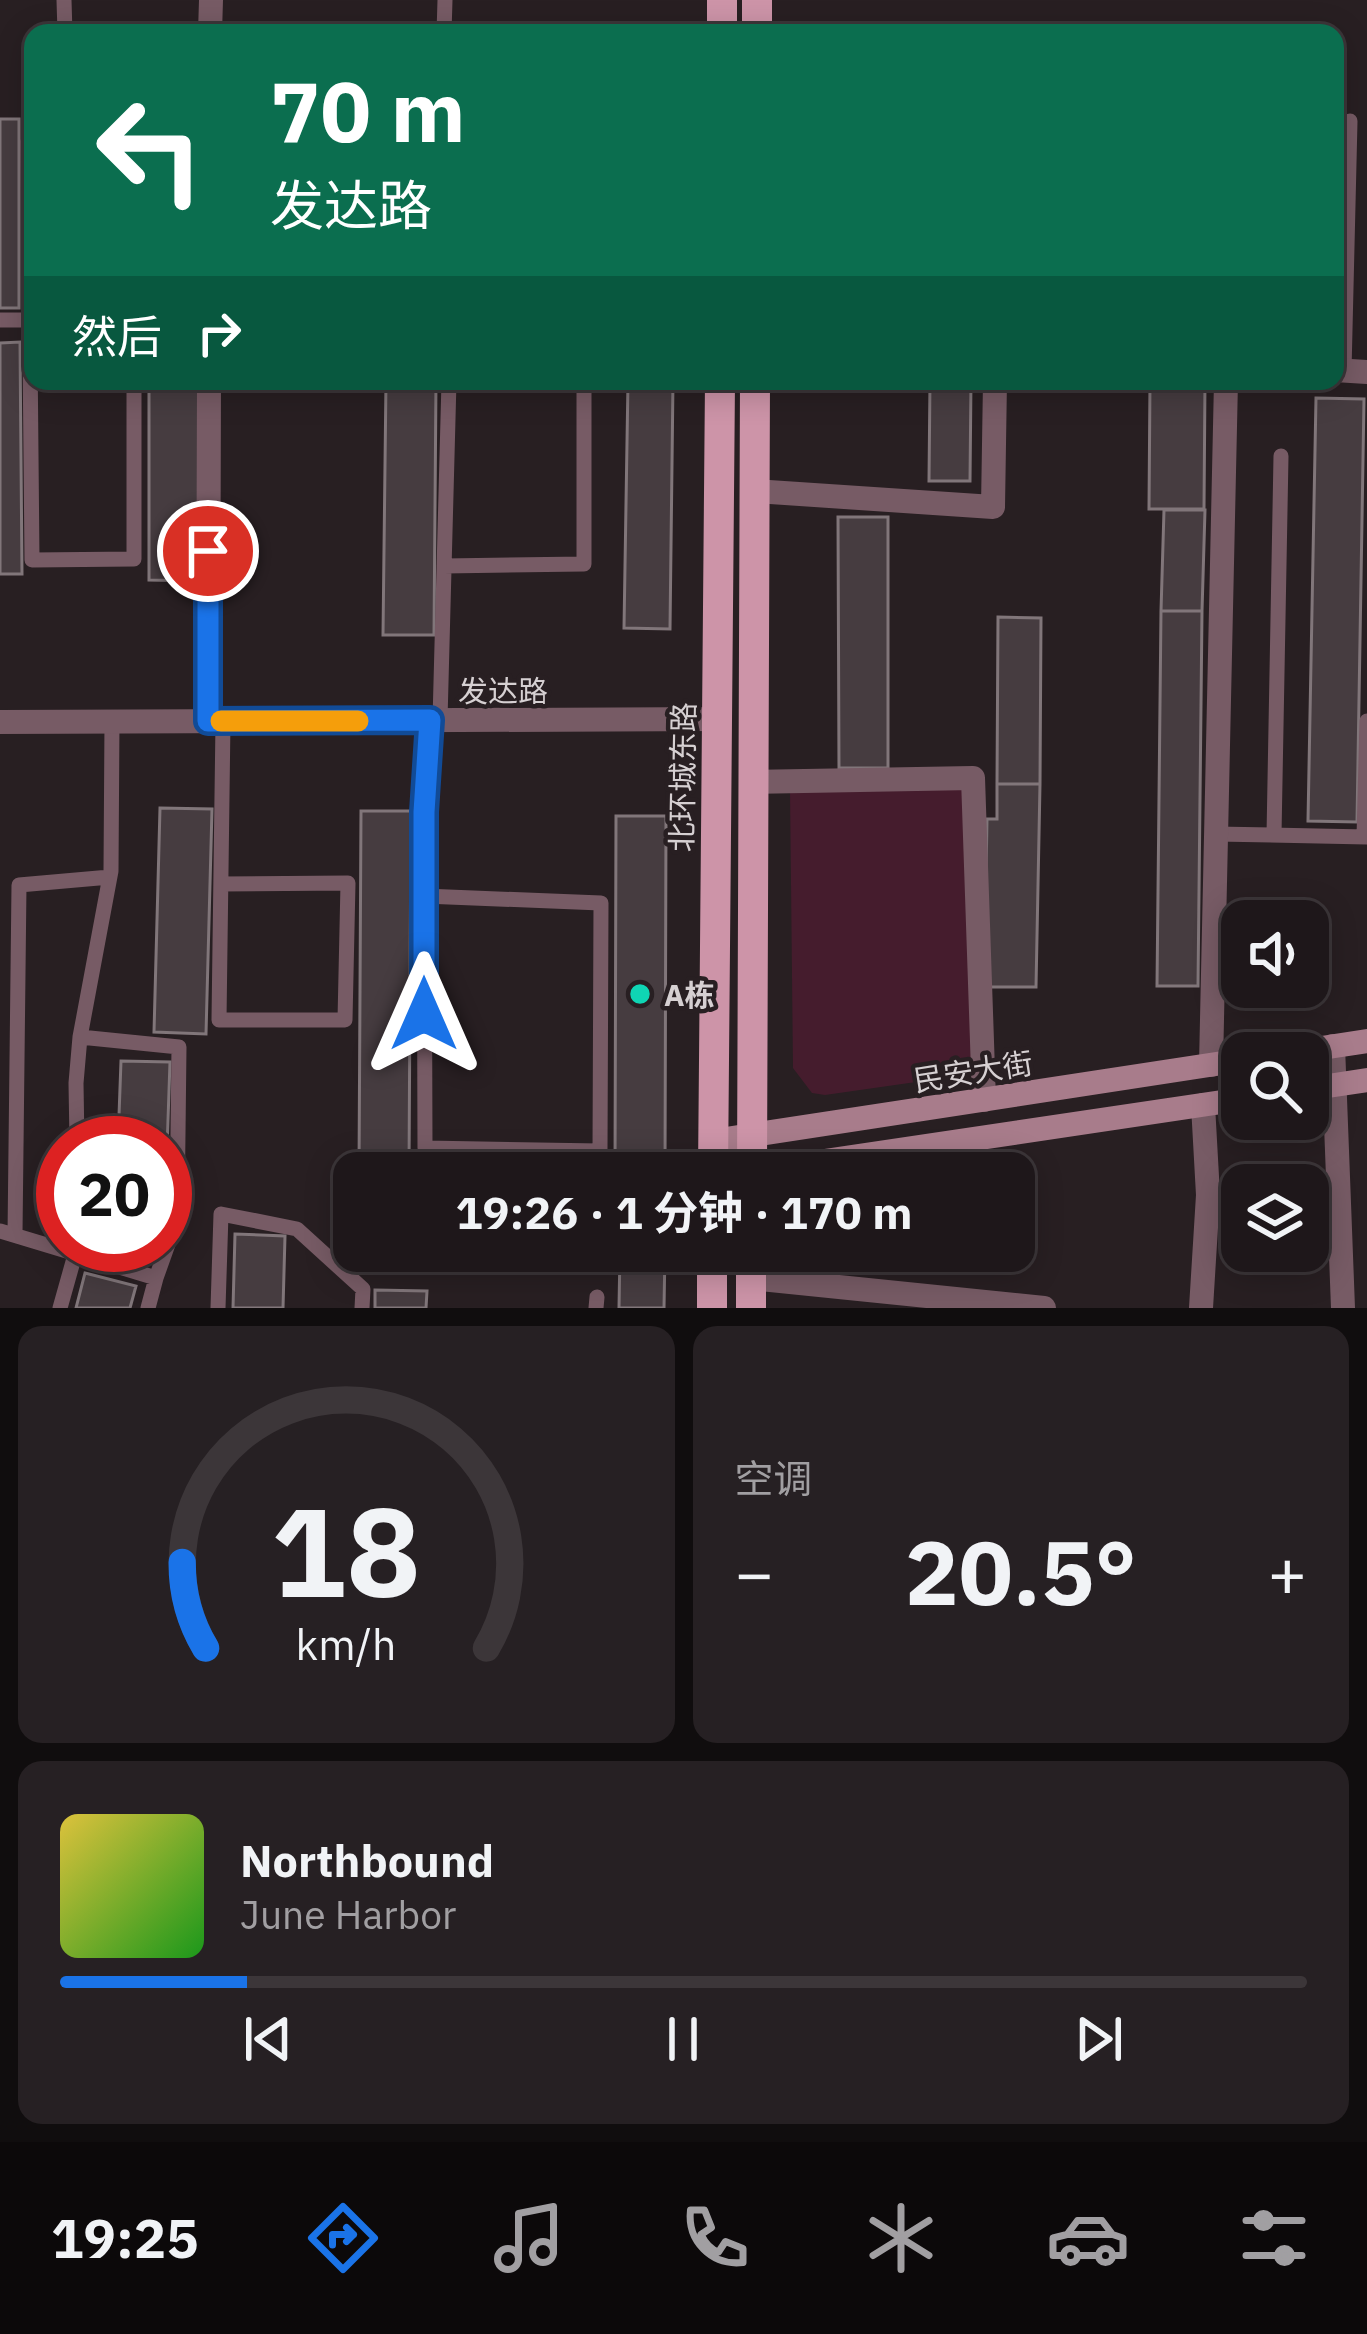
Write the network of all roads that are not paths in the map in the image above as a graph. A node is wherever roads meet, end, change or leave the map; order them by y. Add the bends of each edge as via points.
1 (1350, 121) dead end
2 (1349, 371) edge
3 (30, 390) edge
4 (134, 390) edge
5 (209, 390) edge
6 (449, 390) edge
7 (584, 390) edge
8 (720, 390) edge
9 (755, 390) edge
10 (995, 390) edge
11 (1226, 390) edge
12 (1282, 456) dead end
13 (755, 491) junction
14 (444, 566) junction
15 (718, 719) junction
16 (435, 720) junction
17 (215, 721) junction
18 (0, 722) edge
19 (112, 722) junction
20 (1367, 722) edge
21 (755, 782) junction
22 (1216, 834) junction
23 (1274, 835) junction
24 (1365, 837) edge
25 (110, 877) junction
26 (221, 884) junction
27 (424, 896) junction
28 (80, 1037) junction
29 (1367, 1041) edge
30 (1333, 1046) junction
31 (1329, 1047) edge
32 (1221, 1063) edge
33 (1211, 1065) junction
34 (1367, 1080) edge
35 (1334, 1085) junction
36 (1329, 1086) edge
37 (984, 1100) junction
38 (1221, 1102) edge
39 (1202, 1105) junction
40 (77, 1116) edge
41 (753, 1134) junction
42 (713, 1141) junction
43 (713, 1152) edge
44 (751, 1152) edge
45 (889, 1152) edge
46 (8, 1233) edge
47 (72, 1272) edge
48 (140, 1272) edge
49 (712, 1272) edge
50 (156, 1278) junction
51 (751, 1279) edge
52 (60, 1308) edge
53 (148, 1308) edge
54 (218, 1308) edge
55 (362, 1308) edge
56 (712, 1308) edge
57 (1044, 1308) edge
58 (1201, 1308) edge
59 (1343, 1308) edge

1 - 2 lane
3 - 4 lane via 32,560 134,559
5 - 17 street
6 - 14 lane
7 - 14 lane via 584,564
8 - 15 main road, 北环城东路
9 - 13 main road
10 - 13 street via 993,507
11 - 22 street
12 - 23 lane
13 - 21 main road
14 - 16 lane
15 - 16 street, 发达路
15 - 42 main road, 北环城东路
16 - 17 street, 发达路
16 - 27 lane
17 - 19 street, 发达路
17 - 26 lane
18 - 19 street, 发达路
19 - 25 lane
20 - 24 lane
21 - 37 street via 973,778
21 - 41 main road
22 - 23 lane
22 - 33 street
23 - 24 lane
25 - 28 lane
25 - 46 lane via 19,885
26 - 26 lane via 219,1020 345,1020 348,883
27 - 27 lane via 425,1148 600,1151 602,903
28 - 40 lane
28 - 50 lane via 179,1047 177,1220
29 - 30 main road
30 - 31 main road
30 - 35 street
32 - 33 main road, 民安大街
33 - 37 main road, 民安大街
34 - 35 main road
35 - 36 main road
35 - 59 street
37 - 41 main road, 民安大街
38 - 39 main road
39 - 45 main road
39 - 58 street via 1208,1195
41 - 42 main road, 民安大街
41 - 44 main road
42 - 43 main road, 北环城东路
47 - 52 lane
48 - 50 lane
49 - 56 main road
50 - 53 lane
51 - 57 street
54 - 55 lane via 221,1214 297,1229 363,1288

